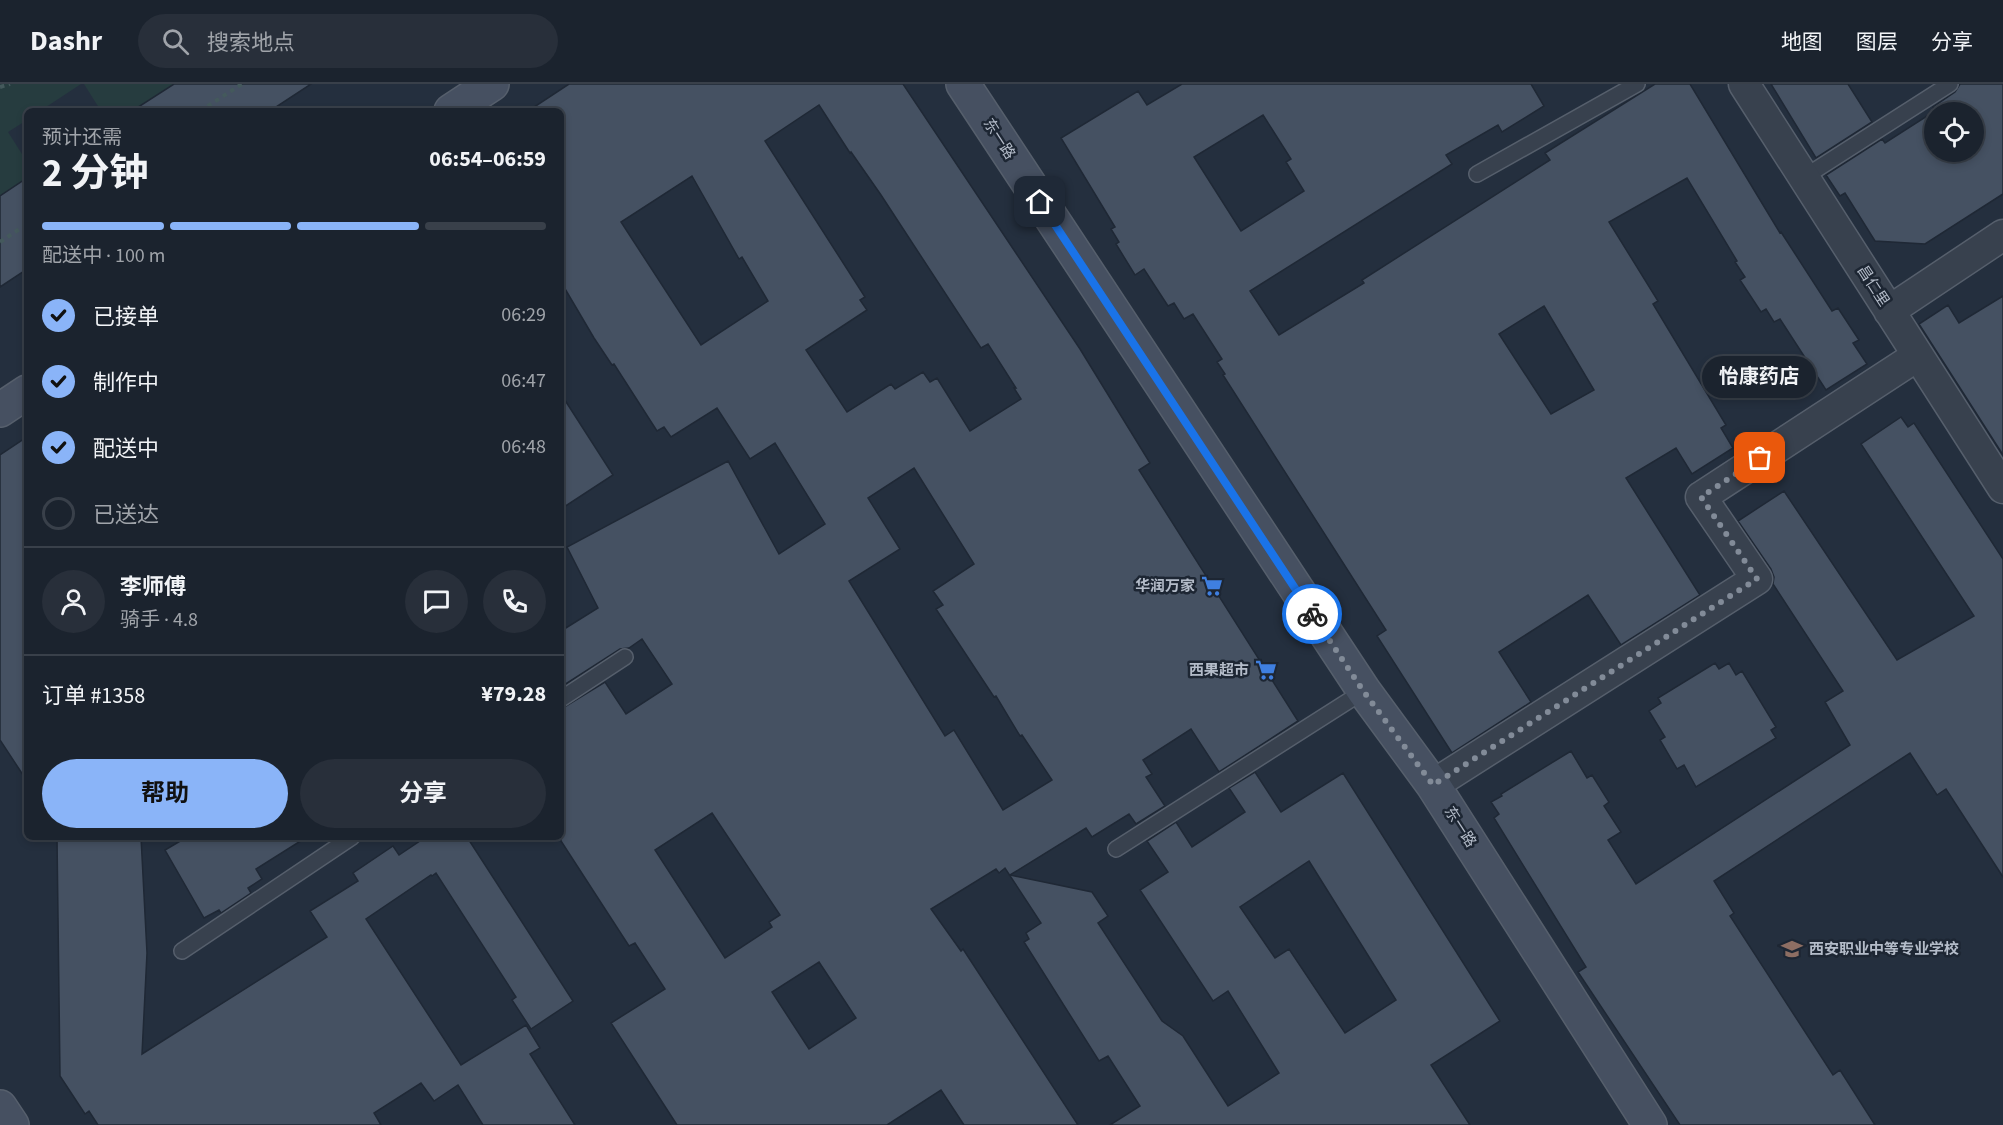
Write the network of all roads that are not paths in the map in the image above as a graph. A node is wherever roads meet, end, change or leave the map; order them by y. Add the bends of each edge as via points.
1 (492, 84) edge
2 (963, 84) edge
3 (1637, 84) edge
4 (1744, 84) edge
5 (1950, 84) edge
6 (456, 108) edge
7 (1476, 174) dead end
8 (1803, 178) junction
9 (2003, 235) edge
10 (1889, 311) junction
11 (1917, 356) junction
12 (24, 394) edge
13 (0, 410) edge
14 (2003, 488) edge
15 (625, 657) dead end
16 (1364, 692) junction
17 (564, 697) edge
18 (1433, 785) junction
19 (348, 840) edge
20 (1116, 849) dead end
21 (182, 951) dead end
22 (0, 1107) edge
23 (12, 1125) edge
24 (1650, 1125) edge

1 - 6 street
2 - 16 street, 东一路
3 - 7 lane
4 - 8 street, 昌仁里
5 - 8 lane
8 - 10 street, 昌仁里
9 - 10 street
10 - 11 street, 昌仁里
11 - 14 street, 昌仁里
11 - 18 street via 1701,497 1757,579
12 - 13 street
15 - 17 lane
16 - 18 street, 东一路
16 - 20 lane
18 - 24 street, 东一路
19 - 21 lane
22 - 23 street

